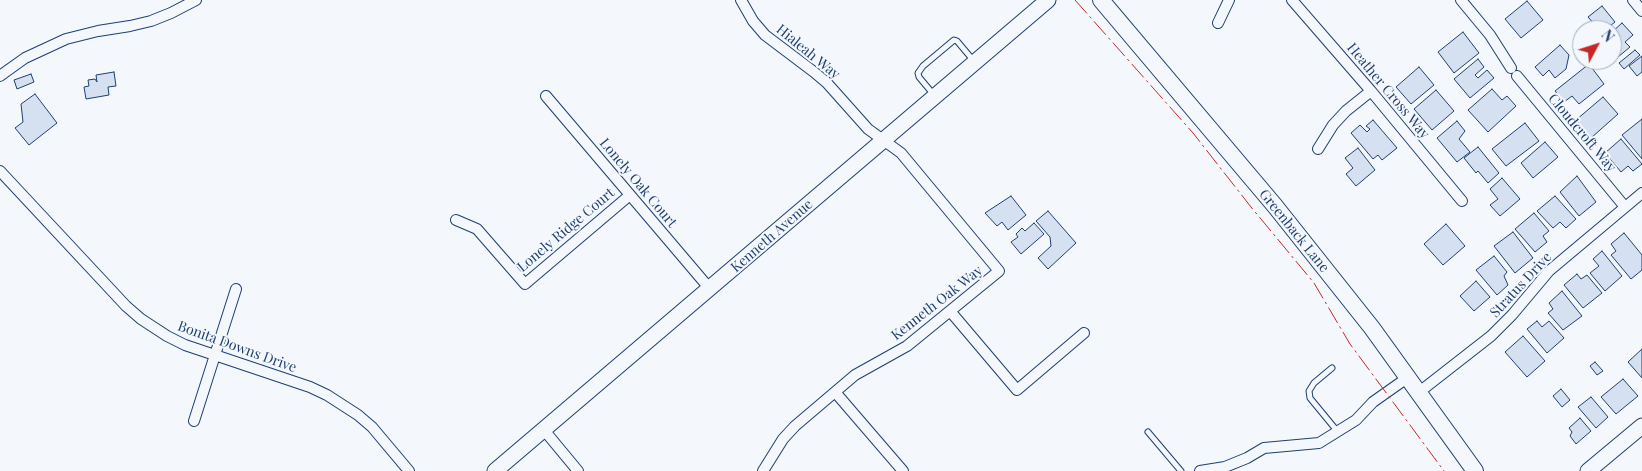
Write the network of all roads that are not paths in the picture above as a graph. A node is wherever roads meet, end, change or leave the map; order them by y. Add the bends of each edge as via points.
1 (196, 0) edge
2 (742, 0) edge
3 (1048, 0) edge
4 (1101, 0) edge
5 (1229, 0) edge
6 (1292, 0) edge
7 (1461, 0) edge
8 (1633, 0) edge
9 (1642, 11) edge
10 (1218, 23) dead end
11 (975, 62) junction
12 (0, 76) edge
13 (1371, 91) junction
14 (546, 96) dead end
15 (935, 96) junction
16 (884, 140) junction
17 (1318, 149) dead end
18 (0, 171) edge
19 (1642, 193) edge
20 (630, 195) junction
21 (1462, 201) dead end
22 (1626, 207) junction
23 (456, 220) dead end
24 (236, 288) dead end
25 (710, 289) junction
26 (950, 312) junction
27 (1084, 333) dead end
28 (215, 356) junction
29 (1332, 368) dead end
30 (1407, 378) junction
31 (835, 392) junction
32 (1418, 393) junction
33 (194, 422) dead end
34 (1642, 426) edge
35 (544, 430) junction
36 (1148, 432) dead end
37 (1338, 432) junction
38 (1225, 469) edge
39 (409, 471) edge
40 (495, 471) edge
41 (578, 471) edge
42 (763, 471) edge
43 (903, 471) edge
44 (1181, 471) edge
45 (1200, 471) edge
46 (1475, 471) edge
47 (1588, 471) edge

1 - 12 street via 151,21 98,31 45,48
2 - 16 street, Hialeah Way via 765,35 827,83 868,129
3 - 11 main road, Kenneth Avenue
4 - 30 main road, Greenback Lane via 1275,206 1372,328
5 - 10 street
6 - 13 street, Heather Cross Way
7 - 22 street, Cloudcroft Way via 1490,35 1514,72
8 - 9 street
11 - 15 main road, Kenneth Avenue
11 - 15 lane via 954,40 918,73
13 - 17 street via 1333,125
13 - 21 street, Heather Cross Way
14 - 20 street, Lonely Oak Court
15 - 16 main road, Kenneth Avenue
16 - 25 main road, Kenneth Avenue
16 - 26 street, Kenneth Oak Way via 901,153 999,271
18 - 28 street, Bonita Downs Drive via 141,319 179,342
19 - 22 street, Stratus Drive
20 - 23 street, Lonely Ridge Court via 525,284 477,229
20 - 25 street, Lonely Oak Court
22 - 32 street, Stratus Drive via 1550,271 1491,336
24 - 28 street
25 - 35 main road, Kenneth Avenue
26 - 27 street via 1017,390
26 - 31 street, Kenneth Oak Way via 907,346 862,371
28 - 33 street
28 - 39 street, Bonita Downs Drive via 310,387 343,404 372,428
29 - 37 lane via 1309,391 1310,398
30 - 32 main road, Greenback Lane
30 - 37 street
31 - 42 street, Kenneth Oak Way via 783,439
31 - 43 street
32 - 46 main road, Greenback Lane
34 - 47 main road
35 - 40 main road, Kenneth Avenue
35 - 41 street
36 - 44 lane
37 - 38 street via 1319,443 1264,448
38 - 45 street

